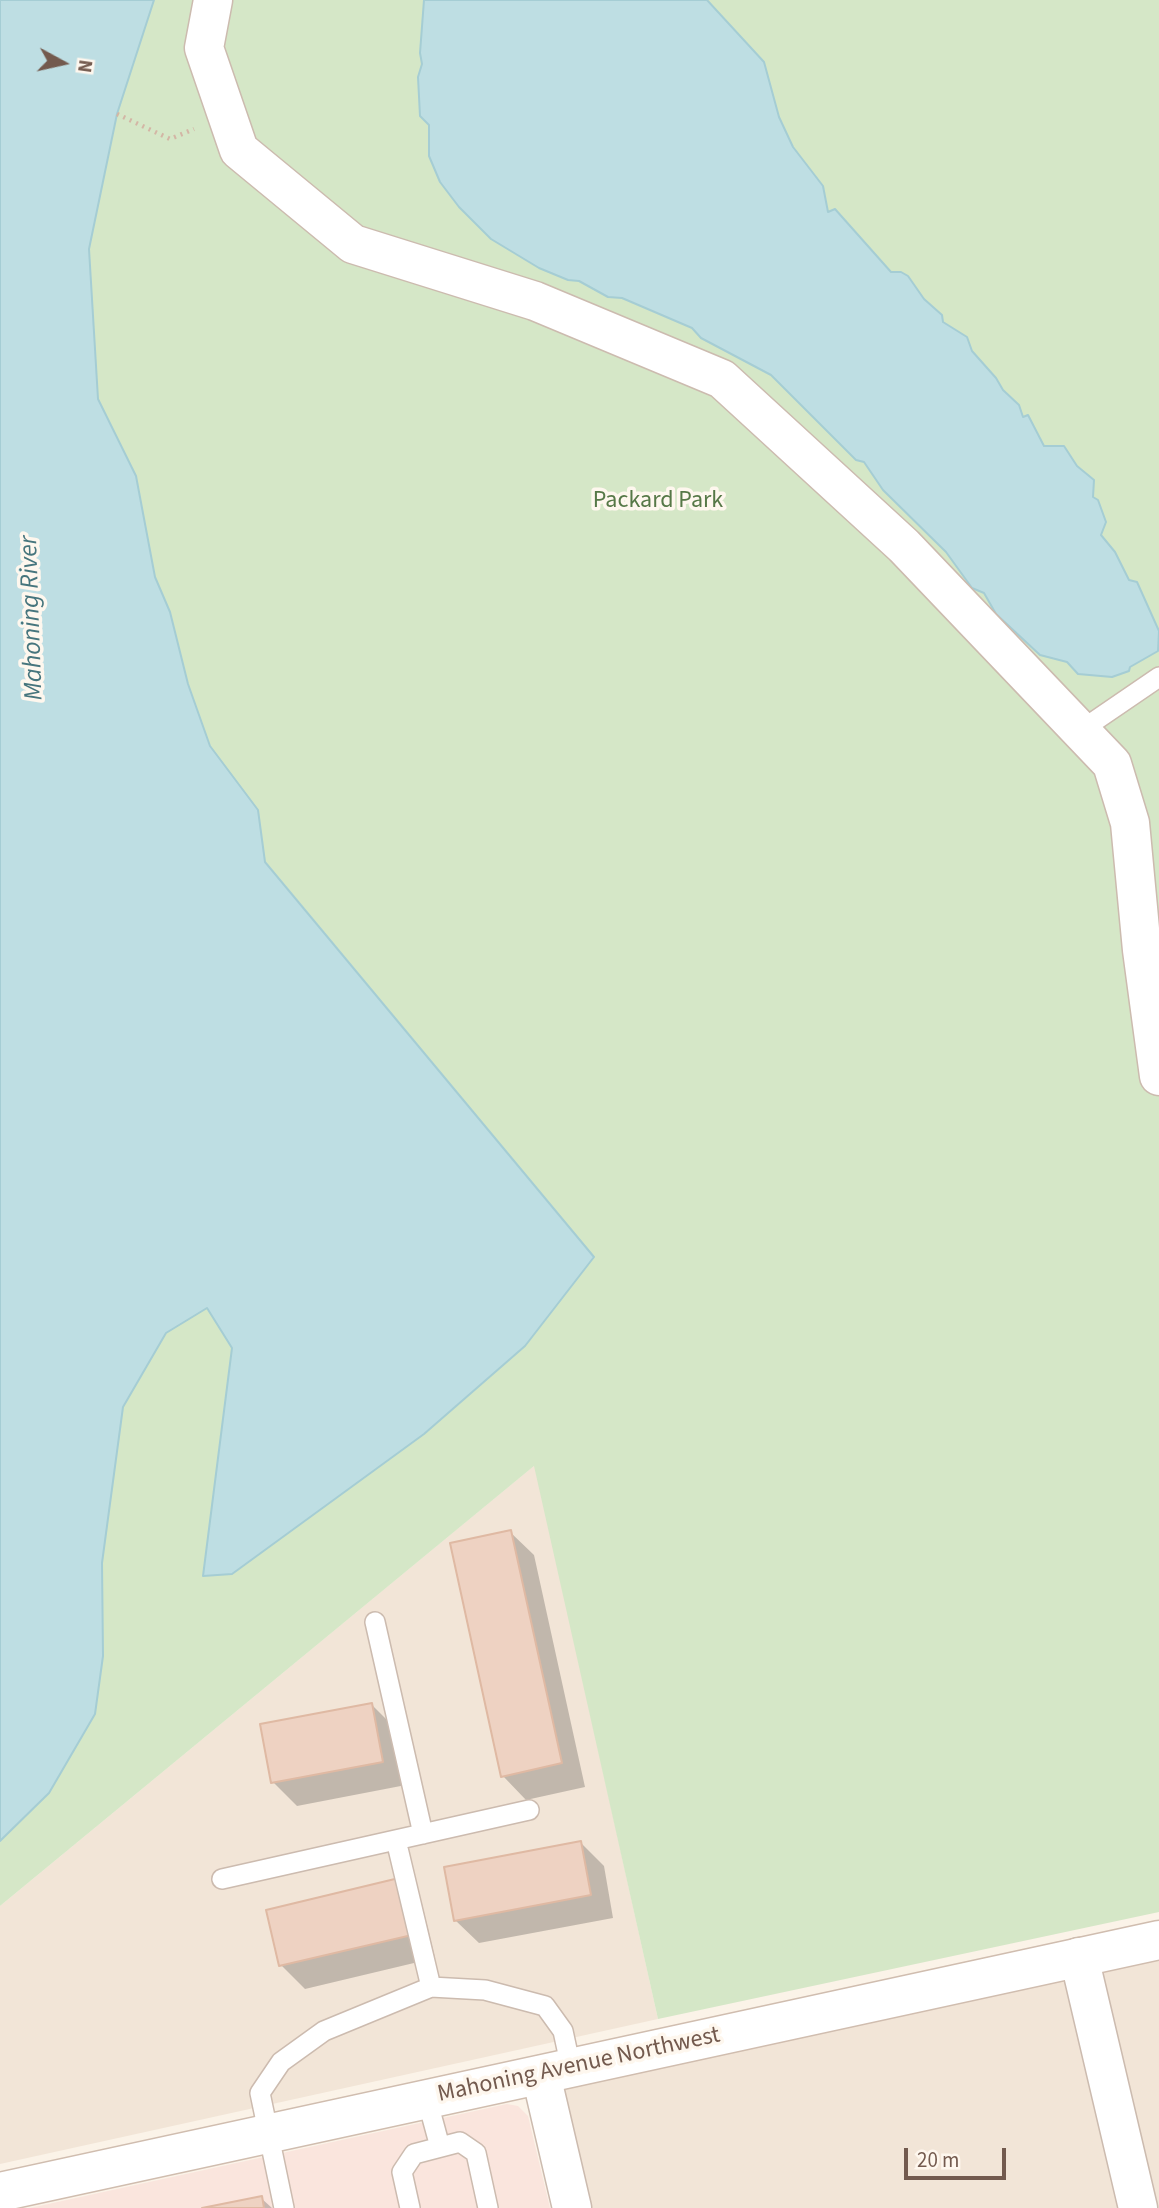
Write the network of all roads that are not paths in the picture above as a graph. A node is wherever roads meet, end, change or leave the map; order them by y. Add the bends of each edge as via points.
1 (212, 0) edge
2 (1159, 677) edge
3 (1080, 731) junction
4 (1159, 1076) edge
5 (375, 1622) dead end
6 (528, 1810) dead end
7 (423, 1834) junction
8 (397, 1840) junction
9 (222, 1879) dead end
10 (1159, 1940) edge
11 (1079, 1957) junction
12 (431, 1987) junction
13 (556, 2072) junction
14 (427, 2099) junction
15 (267, 2134) junction
16 (440, 2147) junction
17 (7, 2197) edge
18 (284, 2208) edge
19 (410, 2208) edge
20 (488, 2208) edge
21 (572, 2208) edge
22 (1138, 2208) edge

1 - 3 street via 204,48 239,150 353,244 535,301 722,379 904,546
2 - 3 lane
3 - 4 street via 1112,764 1130,823
5 - 7 lane
6 - 7 lane
7 - 8 lane
8 - 9 lane
8 - 12 lane
10 - 11 street, Mahoning Avenue Northwest
11 - 13 street, Mahoning Avenue Northwest
11 - 22 street
12 - 13 lane via 485,1990 545,2006 563,2031
12 - 15 lane via 324,2031 281,2062 260,2093
13 - 14 street, Mahoning Avenue Northwest
13 - 21 street
14 - 15 street, Mahoning Avenue Northwest
14 - 16 lane
15 - 17 street, Mahoning Avenue Northwest
15 - 18 lane
16 - 19 lane via 414,2154 402,2172
16 - 20 lane via 460,2142 476,2153

